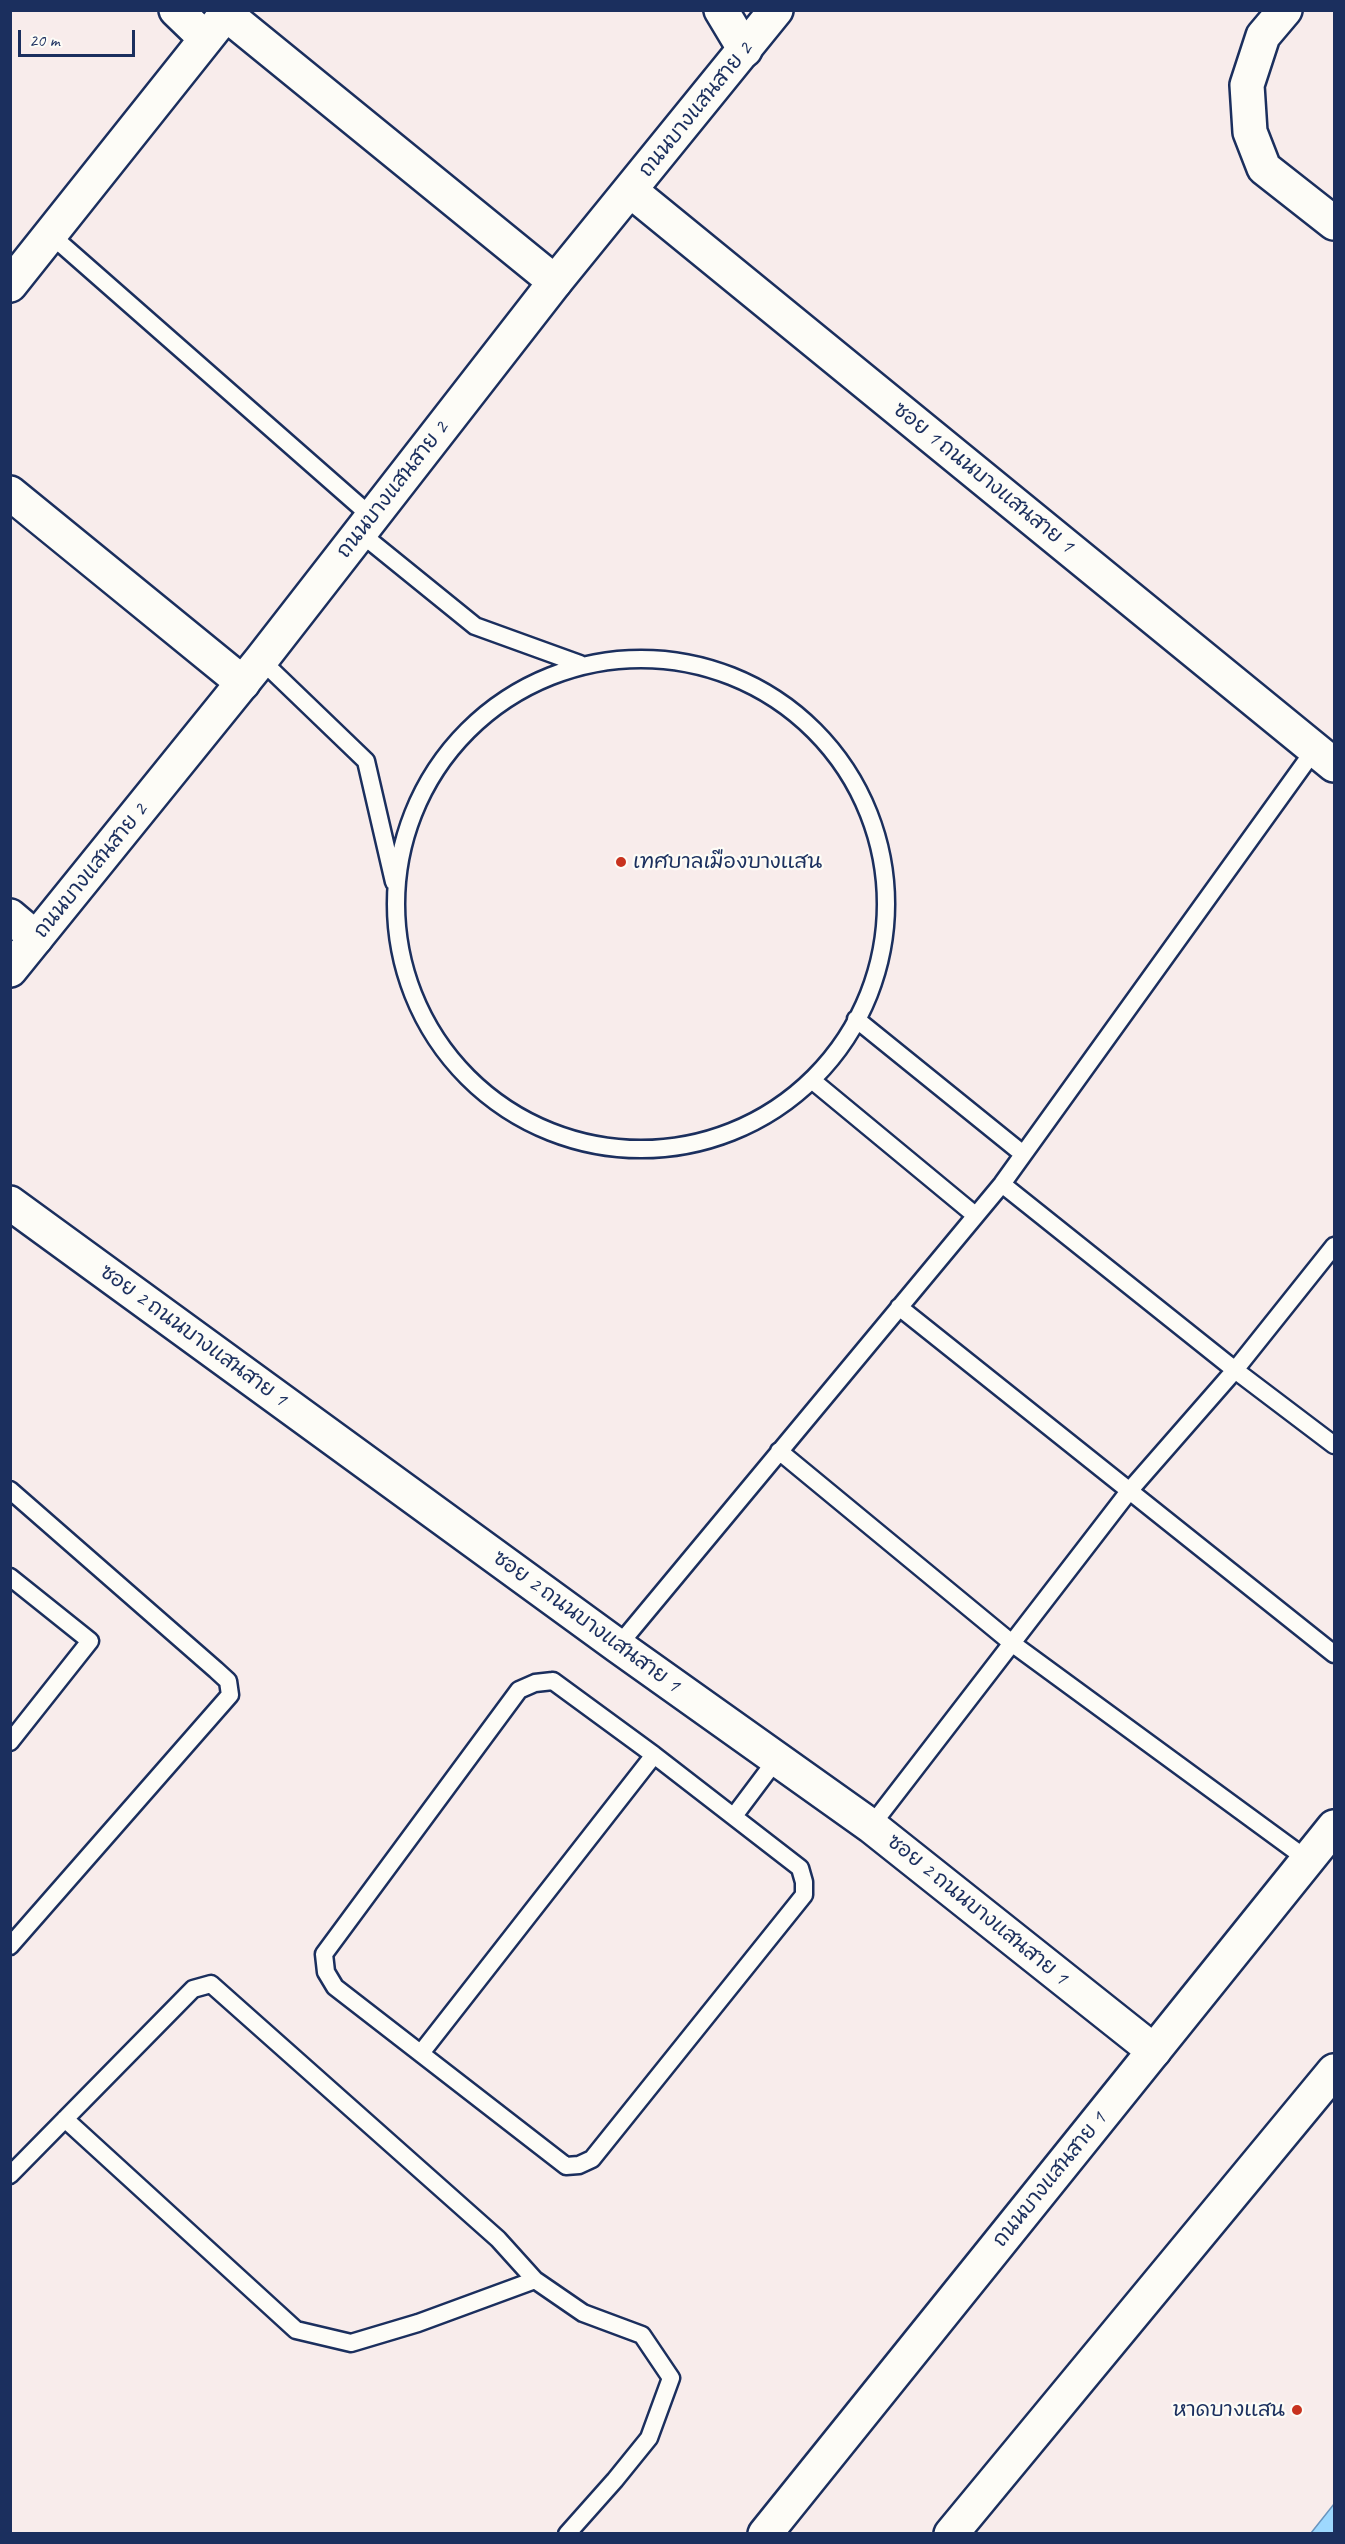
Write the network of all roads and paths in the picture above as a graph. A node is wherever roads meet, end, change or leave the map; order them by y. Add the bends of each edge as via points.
1 (176, 10) edge
2 (721, 10) edge
3 (776, 10) edge
4 (1285, 10) edge
5 (228, 12) edge
6 (206, 39) junction
7 (745, 50) junction
8 (632, 191) junction
9 (1335, 223) edge
10 (51, 235) junction
11 (555, 282) junction
12 (10, 285) edge
13 (10, 493) edge
14 (366, 524) junction
15 (580, 664) junction
16 (252, 671) junction
17 (1325, 757) edge
18 (395, 888) junction
19 (10, 916) edge
20 (36, 938) junction
21 (10, 970) edge
22 (856, 1019) junction
23 (813, 1081) junction
24 (1023, 1154) junction
25 (1002, 1184) junction
26 (10, 1203) edge
27 (975, 1215) junction
28 (1335, 1246) edge
29 (899, 1307) junction
30 (1235, 1370) junction
31 (1335, 1445) edge
32 (779, 1451) junction
33 (10, 1490) edge
34 (1130, 1490) junction
35 (10, 1577) edge
36 (1013, 1644) junction
37 (618, 1646) junction
38 (1335, 1654) edge
39 (10, 1742) edge
40 (654, 1755) junction
41 (776, 1760) junction
42 (734, 1816) junction
43 (871, 1826) junction
44 (1335, 1827) edge
45 (1308, 1860) junction
46 (10, 1946) edge
47 (1154, 2051) junction
48 (421, 2053) junction
49 (1335, 2071) edge
50 (65, 2119) junction
51 (10, 2175) edge
52 (535, 2280) junction
53 (567, 2534) edge
54 (765, 2534) edge
55 (951, 2534) edge

1 - 6 street
2 - 7 street
3 - 7 street, ถนนบางแสนสาย 2
4 - 9 street via 1263,36 1247,85 1250,132 1264,168
5 - 6 street
5 - 11 street
6 - 10 street
7 - 8 street, ถนนบางแสนสาย 2
8 - 11 street, ถนนบางแสนสาย 2
8 - 17 street, ซอย 1 ถนนบางแสนสาย 1
10 - 12 street
10 - 14 lane
11 - 14 street, ถนนบางแสนสาย 2
13 - 16 street
14 - 15 lane via 475,626
14 - 16 street, ถนนบางแสนสาย 2
15 - 18 lane via 502,700 456,740 412,813
15 - 22 lane via 630,657 716,668 775,696 838,754 866,799 889,882 874,993
16 - 18 lane via 366,760
16 - 20 street, ถนนบางแสนสาย 2
17 - 24 lane
18 - 23 lane via 404,974 448,1059 512,1117 608,1152 694,1149 804,1095
19 - 20 street
20 - 21 street, ถนนบางแสนสาย 2
22 - 23 lane
22 - 24 lane
23 - 27 lane
24 - 25 lane
25 - 27 lane
25 - 30 lane
26 - 37 street, ซอย 2 ถนนบางแสนสาย 1
27 - 29 lane
28 - 30 lane
29 - 32 lane
29 - 34 lane
30 - 31 lane
30 - 34 lane
32 - 36 lane
32 - 37 lane
33 - 46 lane via 228,1681 230,1695
34 - 36 lane
34 - 38 lane
35 - 39 lane via 90,1641
36 - 43 lane
36 - 45 lane
37 - 41 street, ซอย 2 ถนนบางแสนสาย 1
40 - 42 lane
40 - 48 lane
40 - 48 lane via 553,1681 519,1690 324,1954 326,1972 335,1987
41 - 42 lane
41 - 43 street, ซอย 2 ถนนบางแสนสาย 1
42 - 48 lane via 800,1868 804,1895 592,2159 566,2166
43 - 47 street, ซอย 2 ถนนบางแสนสาย 1
44 - 45 street, ถนนบางแสนสาย 1
45 - 47 street, ถนนบางแสนสาย 1
47 - 54 street, ถนนบางแสนสาย 1
49 - 55 street
50 - 51 lane
50 - 52 lane via 296,2330 351,2343
50 - 52 lane via 193,1989 211,1984 498,2239
52 - 53 lane via 583,2313 642,2335 671,2378 649,2438

